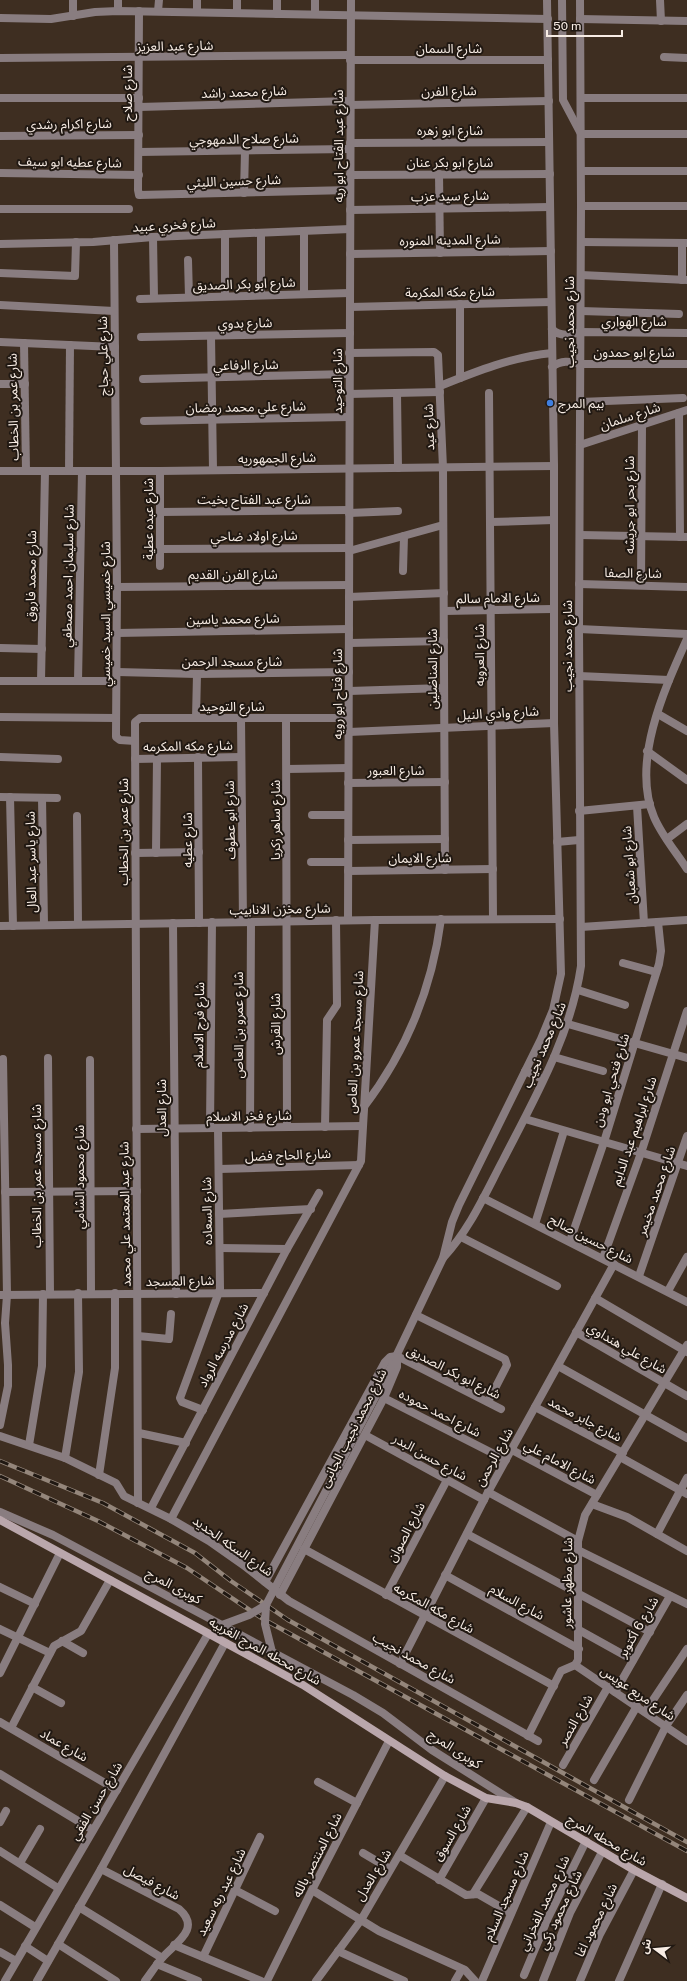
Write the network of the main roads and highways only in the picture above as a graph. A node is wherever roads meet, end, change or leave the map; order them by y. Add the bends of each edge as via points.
1 (0, 1520) edge
2 (516, 1803) joint
3 (687, 1898) edge

1 - 2 main road, شارع محطه المرج الغربيه via 303,1684 445,1776 486,1798
2 - 3 main road, شارع محطه المرج

